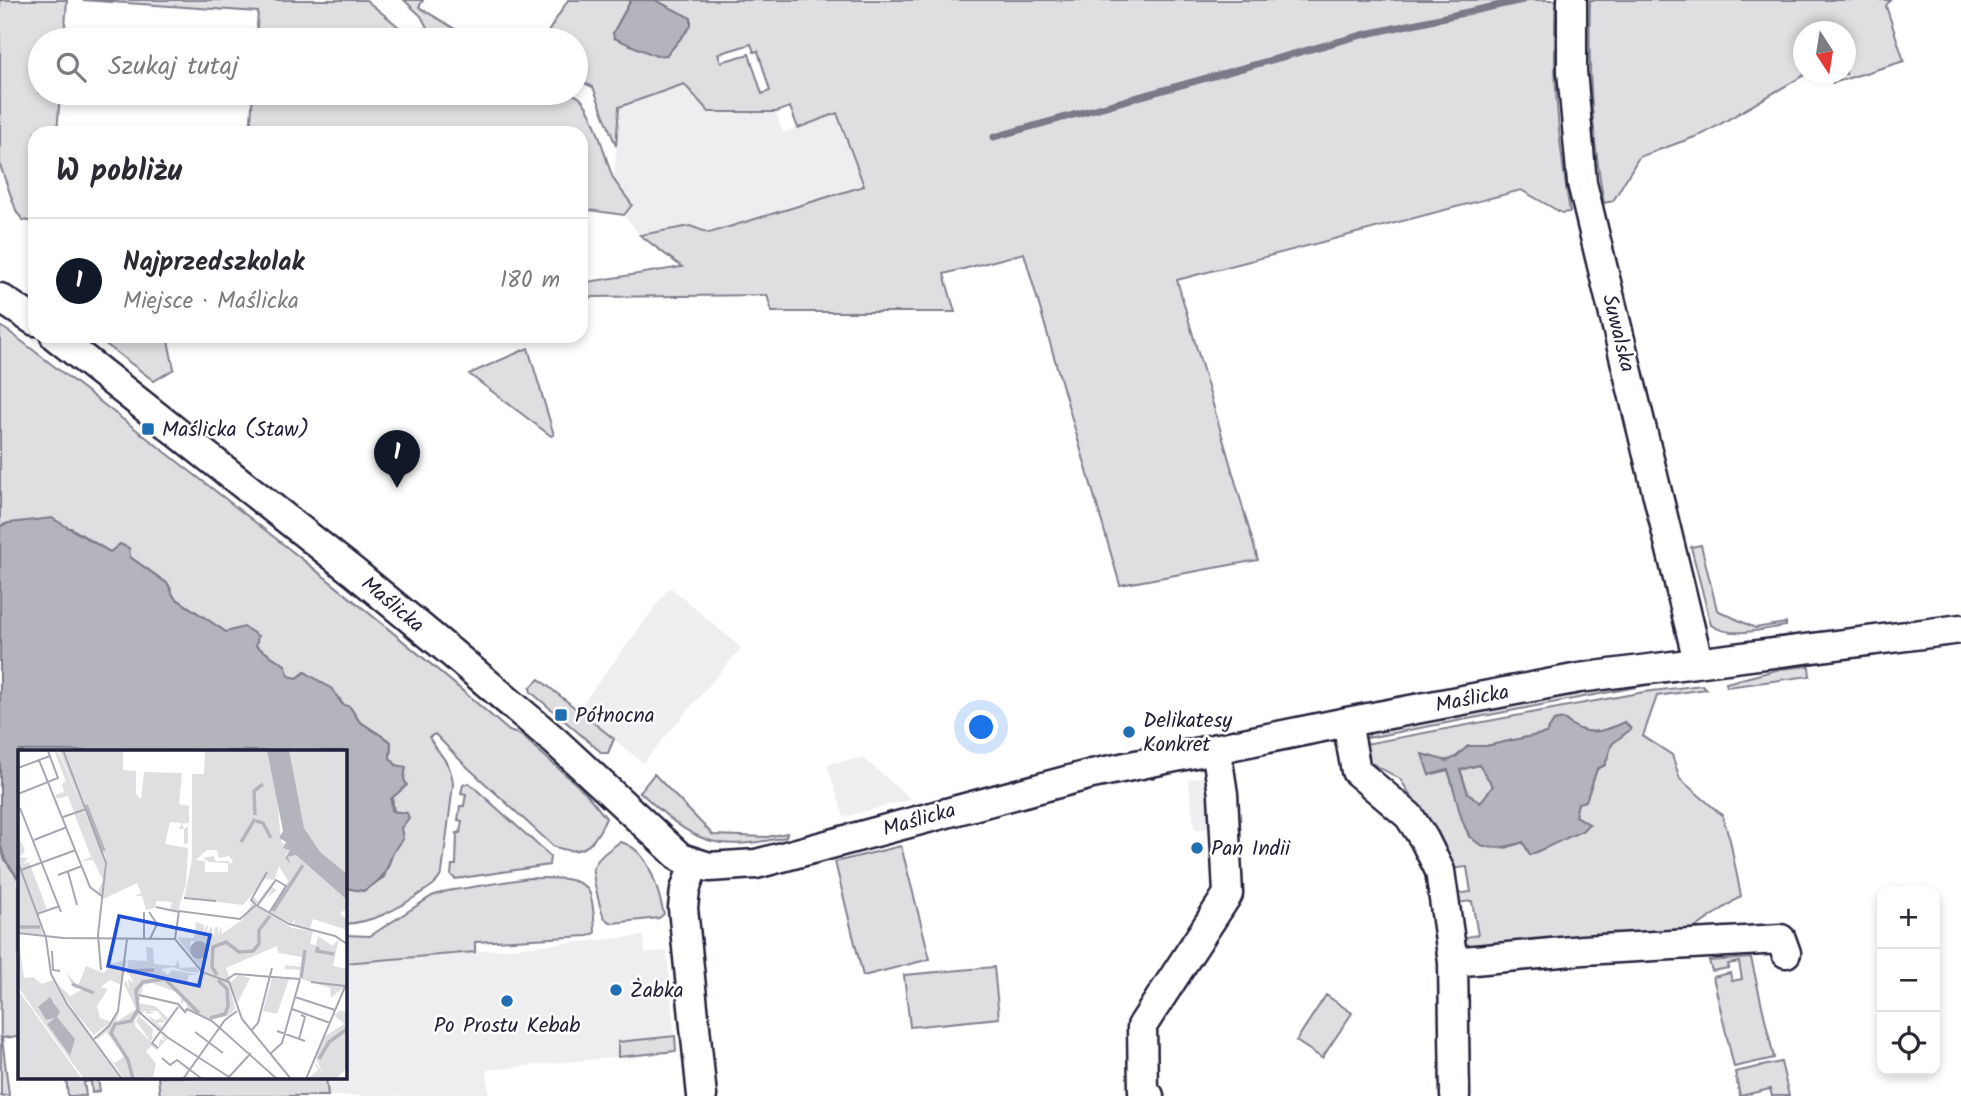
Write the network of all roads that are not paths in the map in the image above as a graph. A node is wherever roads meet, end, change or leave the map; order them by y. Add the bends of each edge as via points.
1 (1573, 0) edge
2 (0, 298) edge
3 (28, 316) edge
4 (64, 343) edge
5 (1961, 629) edge
6 (1698, 662) junction
7 (1347, 722) junction
8 (1216, 748) junction
9 (694, 864) junction
10 (1786, 953) dead end
11 (1453, 962) junction
12 (702, 1096) edge
13 (1149, 1096) edge
14 (1455, 1096) edge

1 - 6 street, Suwalska via 1572,71 1582,183
2 - 3 street
4 - 9 street, Maślicka via 355,573 555,741 681,858
5 - 6 street, Maślicka
6 - 7 street, Maślicka via 1579,678
7 - 8 street, Maślicka
7 - 11 street via 1356,771 1409,816 1440,871
8 - 9 street, Maślicka via 1092,774 756,864 723,868
8 - 13 street via 1228,894 1142,1026 1143,1092
9 - 12 street via 683,908
10 - 11 street via 1781,939
11 - 14 street

